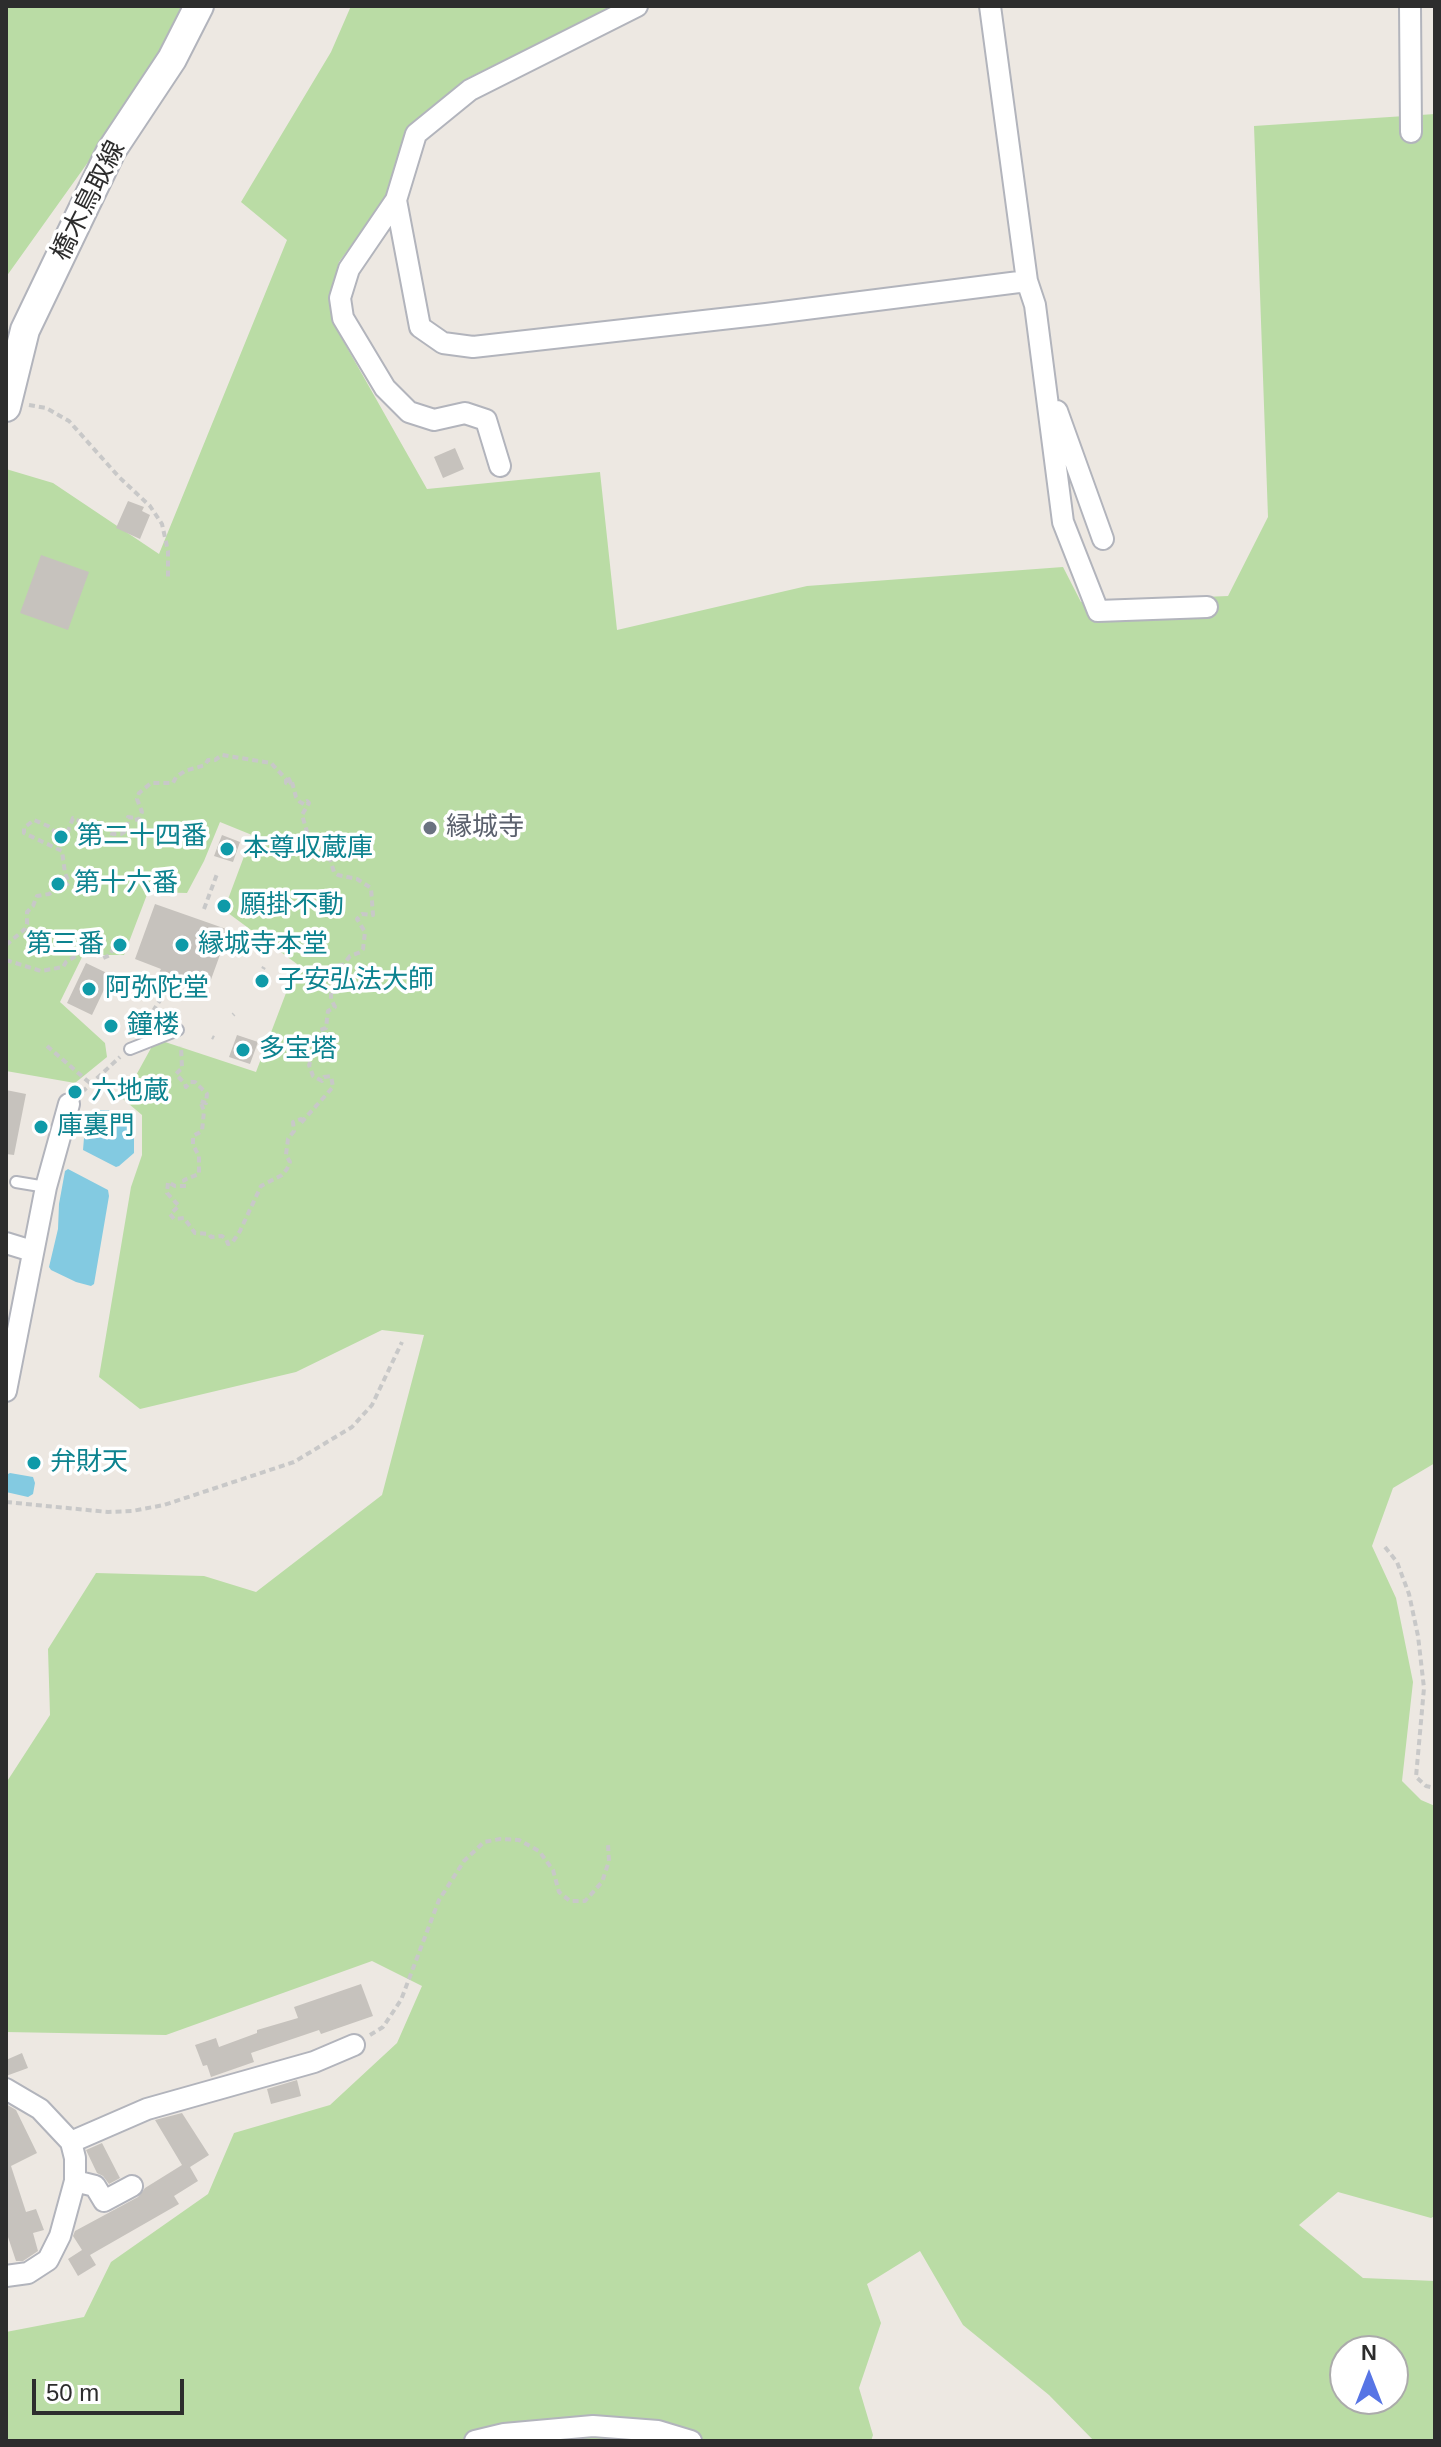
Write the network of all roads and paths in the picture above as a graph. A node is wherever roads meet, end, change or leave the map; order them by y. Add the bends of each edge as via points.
1 (199, 6) edge
2 (637, 6) edge
3 (990, 6) edge
4 (1410, 6) edge
5 (1411, 132) dead end
6 (396, 200) junction
7 (1027, 281) junction
8 (6, 404) edge
9 (1047, 408) junction
10 (500, 466) dead end
11 (1103, 539) dead end
12 (168, 579) dead end
13 (1207, 607) dead end
14 (217, 874) dead end
15 (204, 909) dead end
16 (6, 945) edge
17 (122, 946) dead end
18 (6, 960) edge
19 (166, 991) dead end
20 (178, 1030) dead end
21 (47, 1046) dead end
22 (181, 1046) dead end
23 (130, 1049) junction
24 (91, 1084) junction
25 (69, 1104) joint
26 (16, 1182) dead end
27 (46, 1187) junction
28 (6, 1243) edge
29 (32, 1251) junction
30 (402, 1342) dead end
31 (6, 1391) edge
32 (6, 1502) edge
33 (1385, 1547) dead end
34 (1435, 1788) edge
35 (608, 1844) dead end
36 (354, 2045) joint
37 (6, 2089) edge
38 (71, 2142) junction
39 (75, 2181) junction
40 (132, 2186) dead end
41 (6, 2276) edge
42 (475, 2441) edge
43 (691, 2441) edge

1 - 8 main road, 橋木鳥取線 via 172,59 111,151 25,330
2 - 6 street via 470,90 416,134
3 - 7 street
4 - 5 street
6 - 7 street via 420,327 443,343 473,347
6 - 10 street via 349,269 340,298 343,318 385,388 409,412 434,420 465,413 486,420
7 - 9 street via 1035,305
8 - 12 path via 46,408 69,421 150,506 162,524
9 - 11 street via 1057,411
9 - 13 street via 1063,522 1098,611
14 - 15 path
16 - 22 path via 25,929 37,896 69,883 62,851 24,833 34,820 62,842 73,818 94,824 103,840 111,841 112,834 127,830 128,817 139,819 137,799 151,783 173,783 185,771 222,755 271,763 286,783 292,782 300,802 309,803 302,815 309,839 324,859 330,859 334,872 371,888 373,915 357,919 365,932 363,949 338,969 330,995 335,1007 328,1011 309,1065 322,1081 331,1076 333,1087 300,1124 301,1119 292,1124 287,1169 261,1186 240,1231 228,1244 222,1236 195,1233 184,1218 170,1214 179,1206 167,1193 168,1182 186,1186 184,1180 199,1174 193,1136 202,1131 200,1101 206,1103 207,1094 195,1082 186,1087 176,1074 182,1068
17 - 18 path via 114,946 101,959 99,952 79,954 63,967 41,971
19 - 23 path
20 - 23 lane
21 - 24 path
23 - 24 path
24 - 25 path
25 - 27 street
26 - 27 lane
27 - 29 street
28 - 29 street
29 - 31 street
30 - 32 path via 372,1405 352,1427 294,1462 132,1511
33 - 34 path via 1409,1594 1418,1636 1424,1688 1416,1777
35 - 36 path via 602,1882 585,1901 570,1901 559,1892 553,1870 539,1851 519,1840 484,1842 464,1861 439,1900 401,2000 383,2027
36 - 38 street via 314,2062 147,2109
37 - 38 street via 40,2109
38 - 39 street
39 - 40 street via 95,2186 104,2201
39 - 41 street via 48,2260 28,2273
42 - 43 street via 593,2426 658,2431

